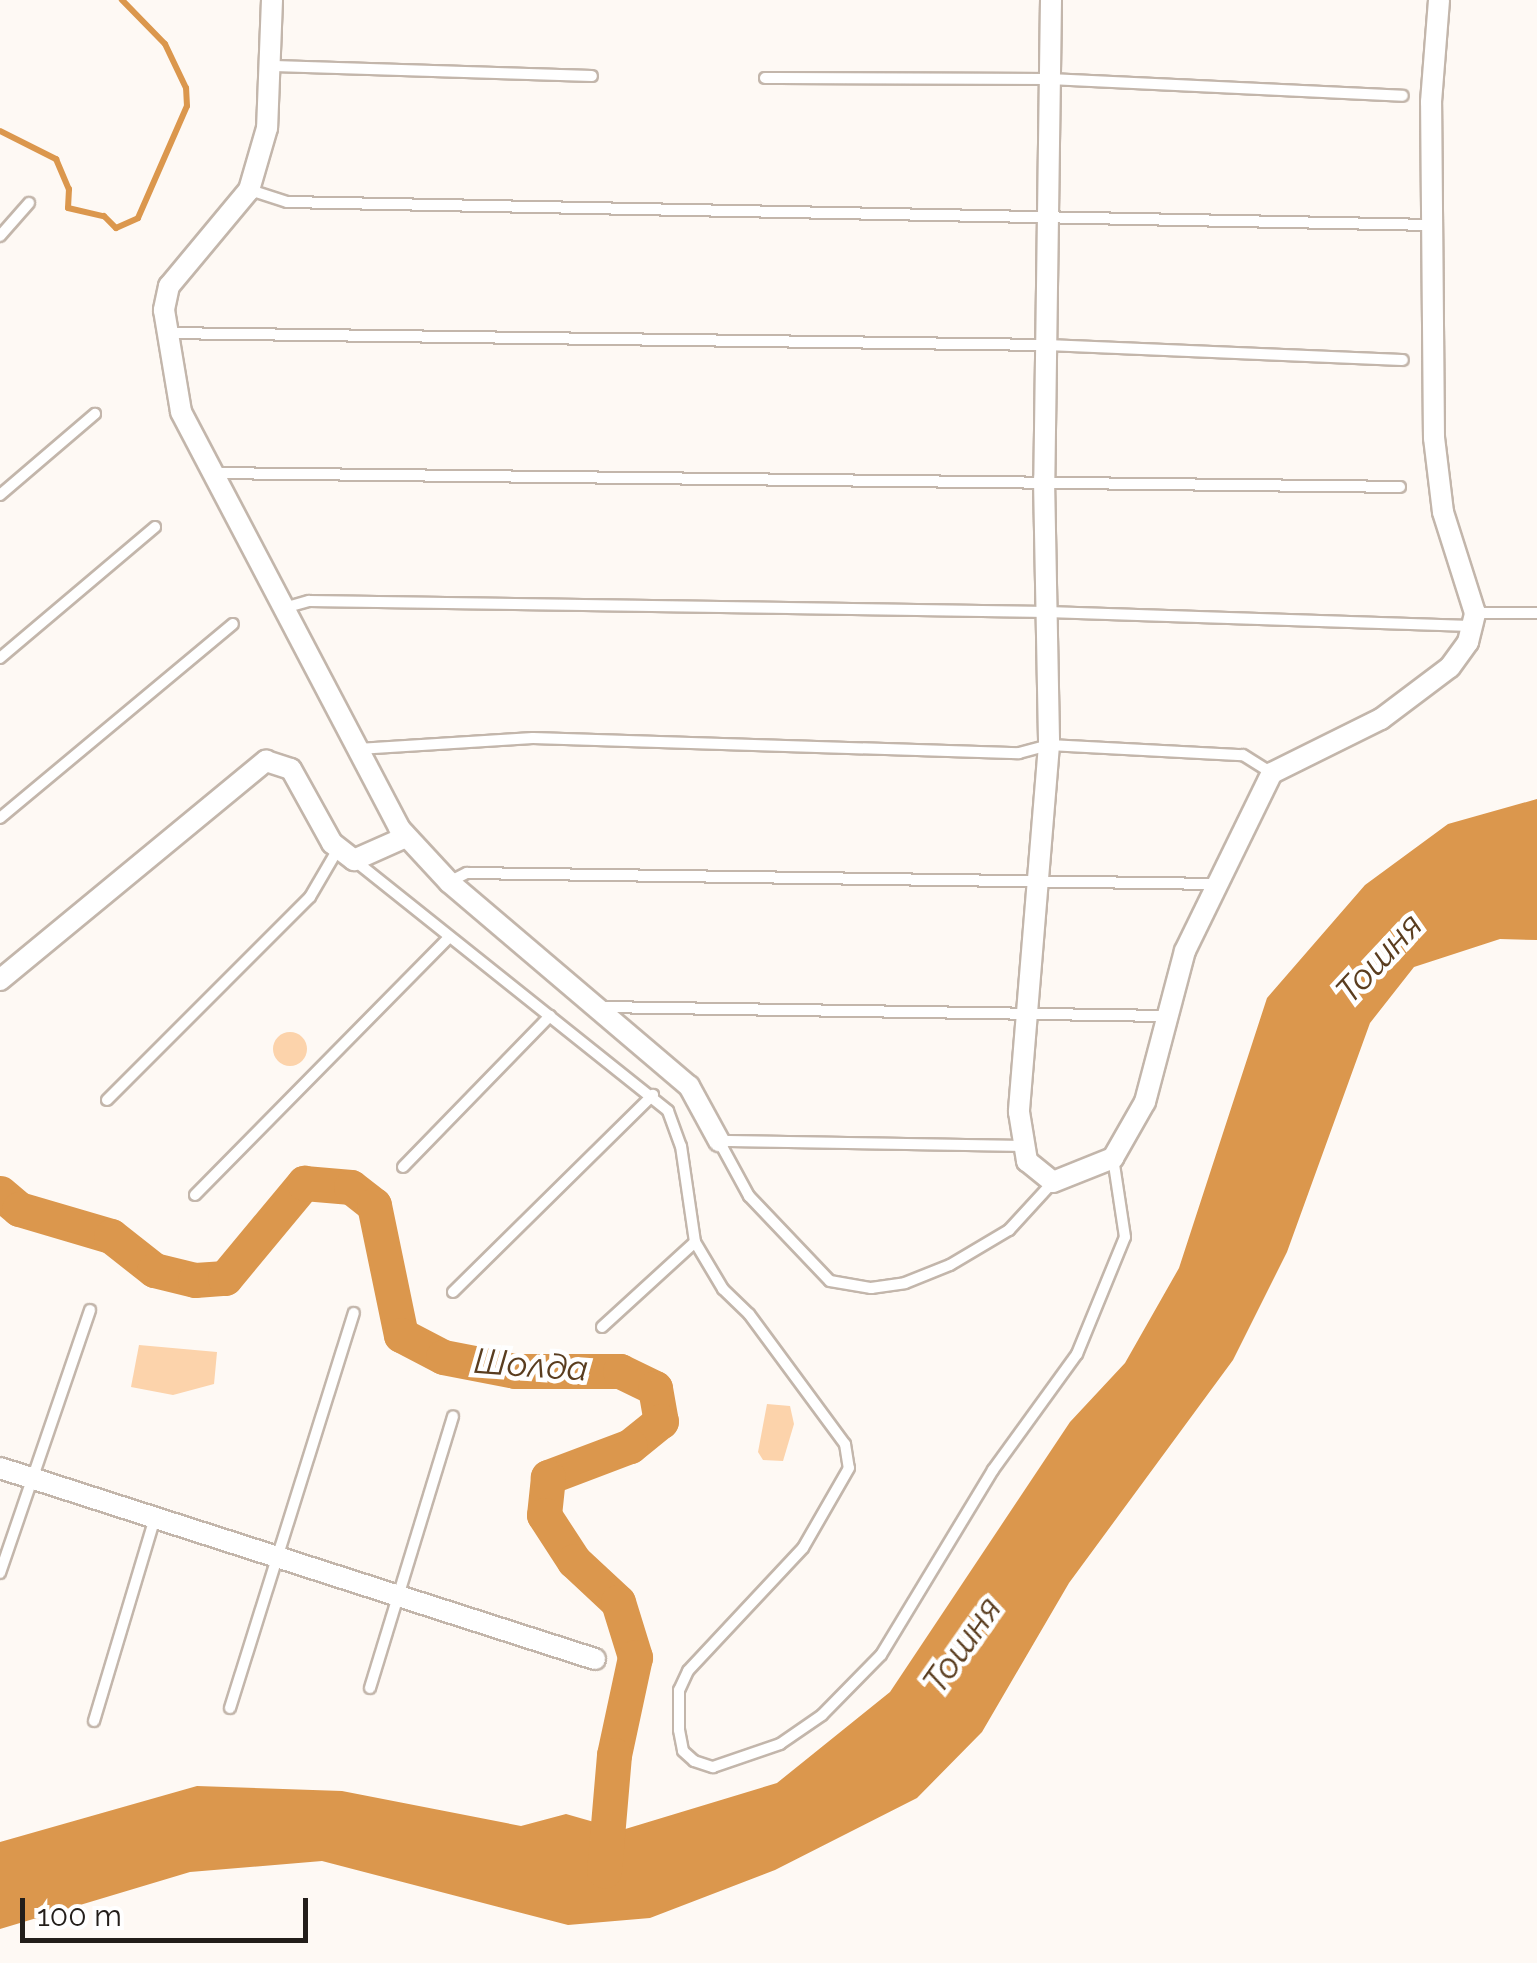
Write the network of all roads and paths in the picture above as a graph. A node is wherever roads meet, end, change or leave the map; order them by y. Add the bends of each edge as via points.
1 (272, 0) edge
2 (1051, 0) edge
3 (1438, 0) edge
4 (274, 66) junction
5 (592, 76) dead end
6 (765, 78) dead end
7 (1049, 79) junction
8 (1403, 96) dead end
9 (249, 190) junction
10 (29, 203) dead end
11 (1048, 214) junction
12 (1435, 225) junction
13 (0, 236) edge
14 (164, 333) junction
15 (1046, 346) junction
16 (1403, 360) dead end
17 (95, 414) dead end
18 (210, 473) junction
19 (1044, 479) junction
20 (1400, 487) dead end
21 (0, 496) edge
22 (155, 527) dead end
23 (282, 608) junction
24 (1047, 612) junction
25 (1537, 613) edge
26 (1473, 620) junction
27 (233, 624) dead end
28 (0, 658) edge
29 (1049, 746) junction
30 (358, 749) junction
31 (1272, 773) junction
32 (0, 818) edge
33 (406, 837) junction
34 (346, 854) junction
35 (1039, 880) junction
36 (449, 882) junction
37 (1222, 884) junction
38 (449, 937) junction
39 (0, 980) edge
40 (600, 1007) junction
41 (1029, 1014) junction
42 (550, 1016) junction
43 (1168, 1016) junction
44 (653, 1095) junction
45 (107, 1100) dead end
46 (719, 1141) junction
47 (1020, 1146) junction
48 (1114, 1158) junction
49 (403, 1167) dead end
50 (1052, 1182) junction
51 (196, 1195) dead end
52 (696, 1242) junction
53 (453, 1292) dead end
54 (90, 1310) dead end
55 (354, 1313) dead end
56 (602, 1328) dead end
57 (453, 1416) dead end
58 (0, 1468) edge
59 (29, 1478) junction
60 (155, 1518) junction
61 (275, 1556) junction
62 (0, 1573) edge
63 (396, 1595) junction
64 (595, 1659) dead end
65 (370, 1688) dead end
66 (230, 1708) dead end
67 (94, 1721) dead end

1 - 4 street
2 - 7 street
3 - 12 street via 1431,102
4 - 5 lane
4 - 9 street via 267,128
6 - 7 lane
7 - 8 lane
7 - 11 street
9 - 11 lane via 287,202
9 - 14 street via 170,286
10 - 13 lane
11 - 12 lane
11 - 15 street
12 - 26 street via 1434,438 1443,512
14 - 15 lane
14 - 18 street via 182,412
15 - 16 lane
15 - 19 street
17 - 21 lane
18 - 19 lane
18 - 23 street
19 - 20 lane
19 - 24 street
22 - 28 lane
23 - 24 lane via 309,601
23 - 30 street
24 - 26 lane
24 - 29 street
25 - 26 lane
26 - 31 street via 1450,667 1380,719
27 - 32 lane
29 - 30 lane via 1019,754 533,738
29 - 31 lane via 1243,754
29 - 35 street
30 - 33 street
31 - 37 street
33 - 34 street
33 - 36 street
34 - 38 lane
34 - 39 street via 292,769 266,762
34 - 45 lane
35 - 36 lane via 467,872
35 - 37 lane
35 - 41 street
36 - 40 street
37 - 43 street via 1184,951
38 - 42 lane
38 - 51 lane
40 - 41 lane
40 - 46 street via 689,1086
41 - 43 lane
41 - 47 street
42 - 44 lane
42 - 49 lane
43 - 48 street via 1145,1102
44 - 52 lane via 668,1111 682,1146
44 - 53 lane
46 - 47 lane
46 - 50 lane via 749,1196 830,1280 870,1288 904,1284 950,1264 1034,1209
47 - 50 street via 1039,1176
48 - 50 street
48 - 52 lane via 1125,1237 1078,1354 993,1470 890,1640 822,1716 780,1744 713,1767 683,1751 679,1690 717,1636 803,1548 849,1468 836,1430 724,1289
52 - 56 lane
54 - 59 lane
55 - 61 lane
57 - 63 lane
58 - 59 street
59 - 60 street
59 - 62 lane
60 - 61 street
60 - 67 lane
61 - 63 street
61 - 66 lane
63 - 64 street
63 - 65 lane

